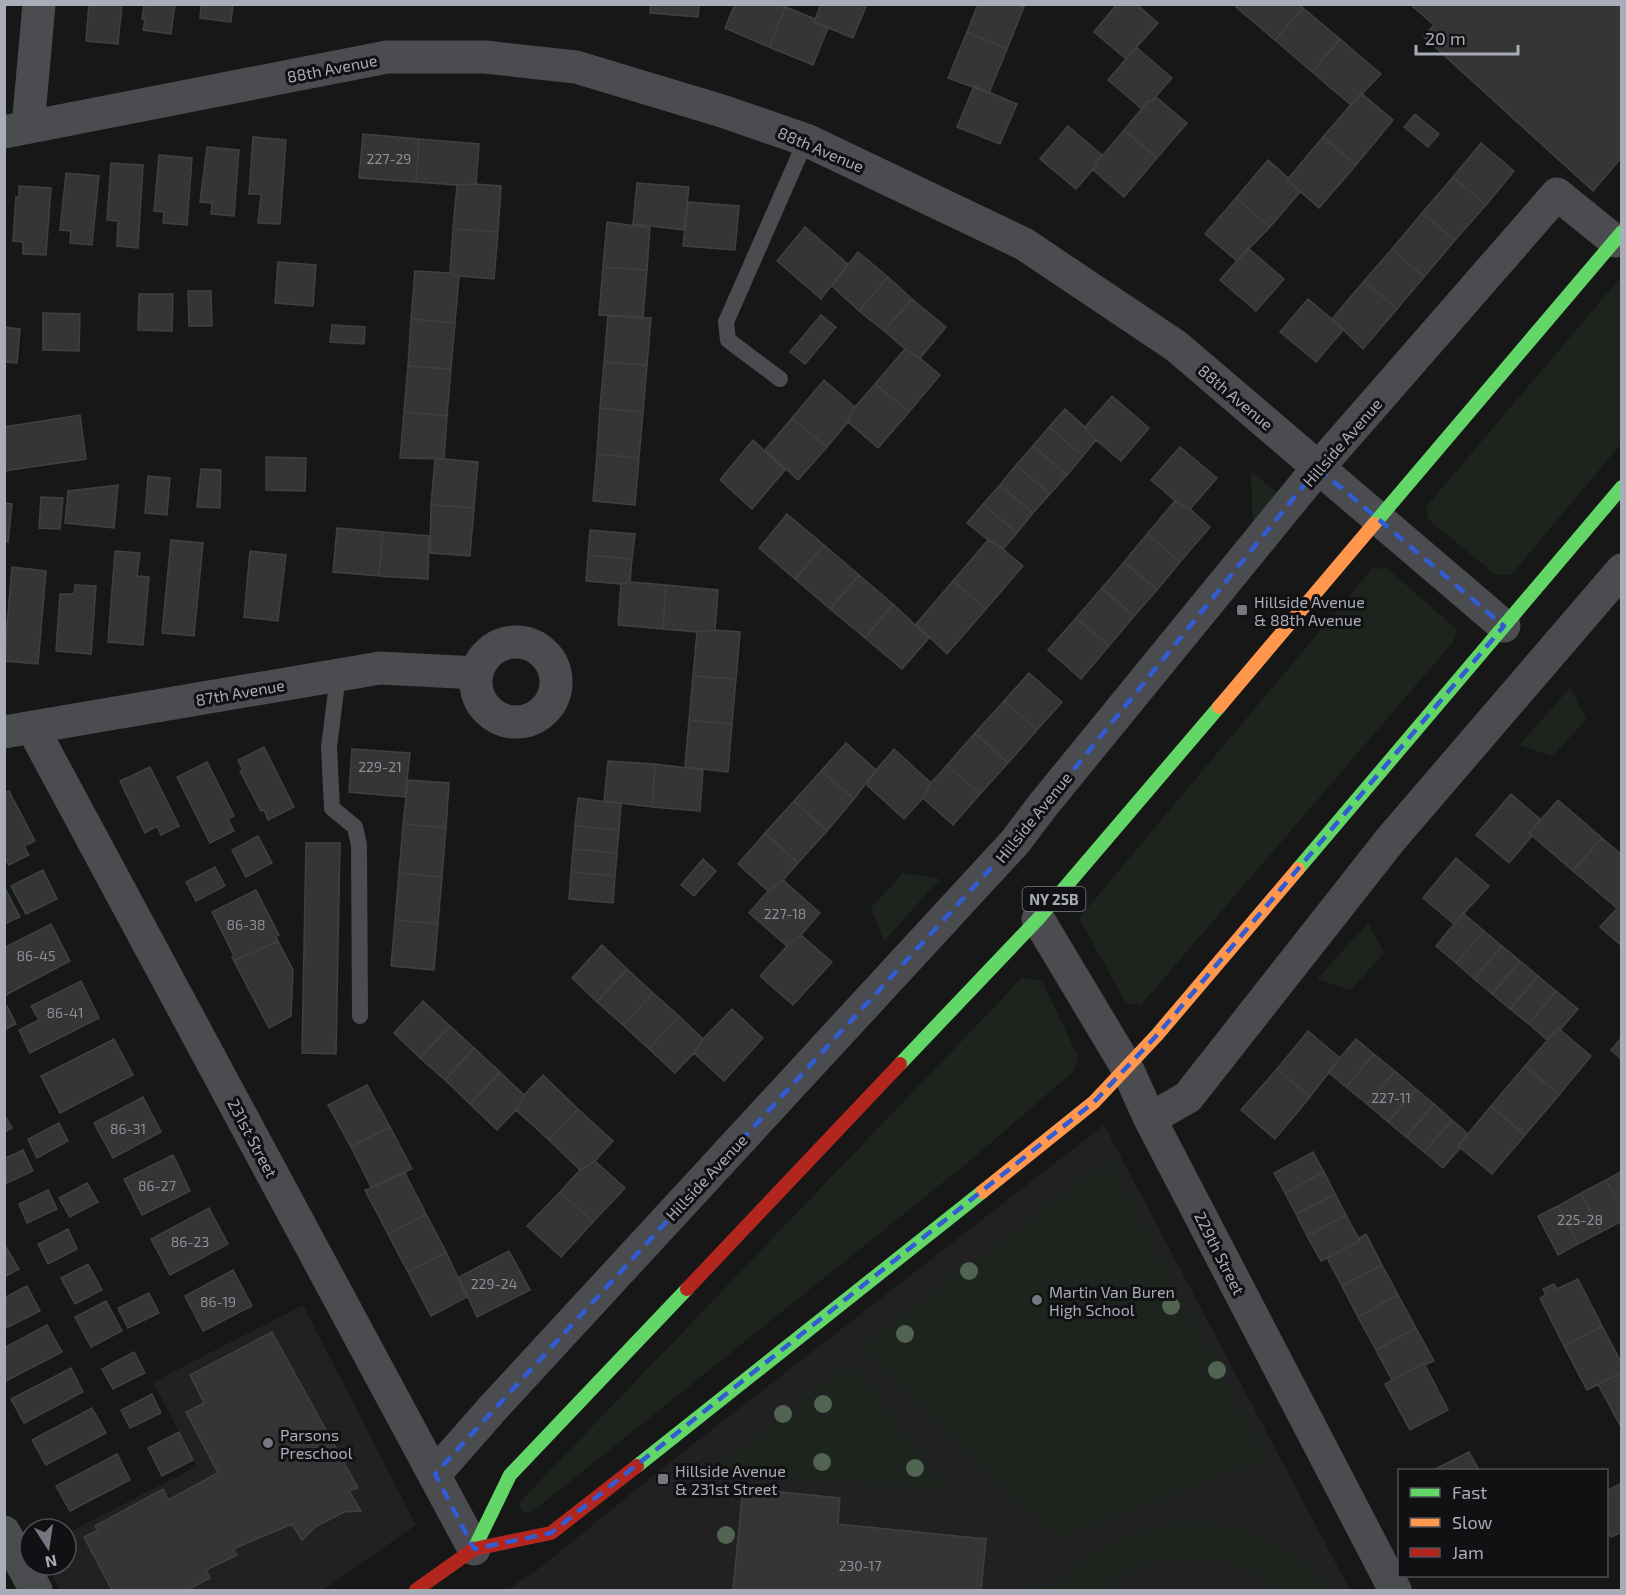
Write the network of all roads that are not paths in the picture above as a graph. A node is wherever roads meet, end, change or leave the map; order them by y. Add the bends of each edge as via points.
1 (39, 4) edge
2 (16, 130) edge
3 (806, 140) junction
4 (1618, 236) edge
5 (780, 379) dead end
6 (1318, 468) junction
7 (1622, 488) edge
8 (1380, 518) junction
9 (1622, 570) edge
10 (1504, 626) junction
11 (477, 673) dead end
12 (338, 675) junction
13 (18, 730) edge
14 (1038, 919) junction
15 (360, 1016) dead end
16 (1126, 1066) junction
17 (1150, 1119) junction
18 (435, 1474) junction
19 (4, 1532) edge
20 (474, 1549) junction
21 (36, 1590) edge
22 (416, 1590) edge
23 (1395, 1590) edge

1 - 2 street
2 - 3 street, 88th Avenue via 387,57 485,57 576,67
3 - 5 lane via 726,322 728,340
3 - 6 street, 88th Avenue via 1024,244 1176,346
4 - 6 street, Hillside Avenue via 1557,194
4 - 8 main road, Hillside Avenue / NY 25B
6 - 8 street, 88th Avenue
6 - 18 street, Hillside Avenue via 1015,842
7 - 10 main road, Hillside Avenue / NY 25B
8 - 10 street, 88th Avenue
8 - 14 main road, Hillside Avenue / NY 25B
9 - 17 street via 1391,839 1188,1098
10 - 16 main road, Hillside Avenue / NY 25B via 1157,1035
11 - 12 street, 87th Avenue via 380,668
12 - 13 street, 87th Avenue
12 - 15 lane via 329,747 332,808 355,826 359,845
13 - 18 street, 231st Street
14 - 16 street, 229th Street
14 - 20 main road, Hillside Avenue / NY 25B via 510,1475
16 - 17 street, 229th Street
16 - 20 main road, Hillside Avenue / NY 25B via 1094,1102 551,1533
17 - 23 street, 229th Street
18 - 20 street, 231st Street
19 - 21 street
20 - 22 main road, Hillside Avenue / NY 25B

